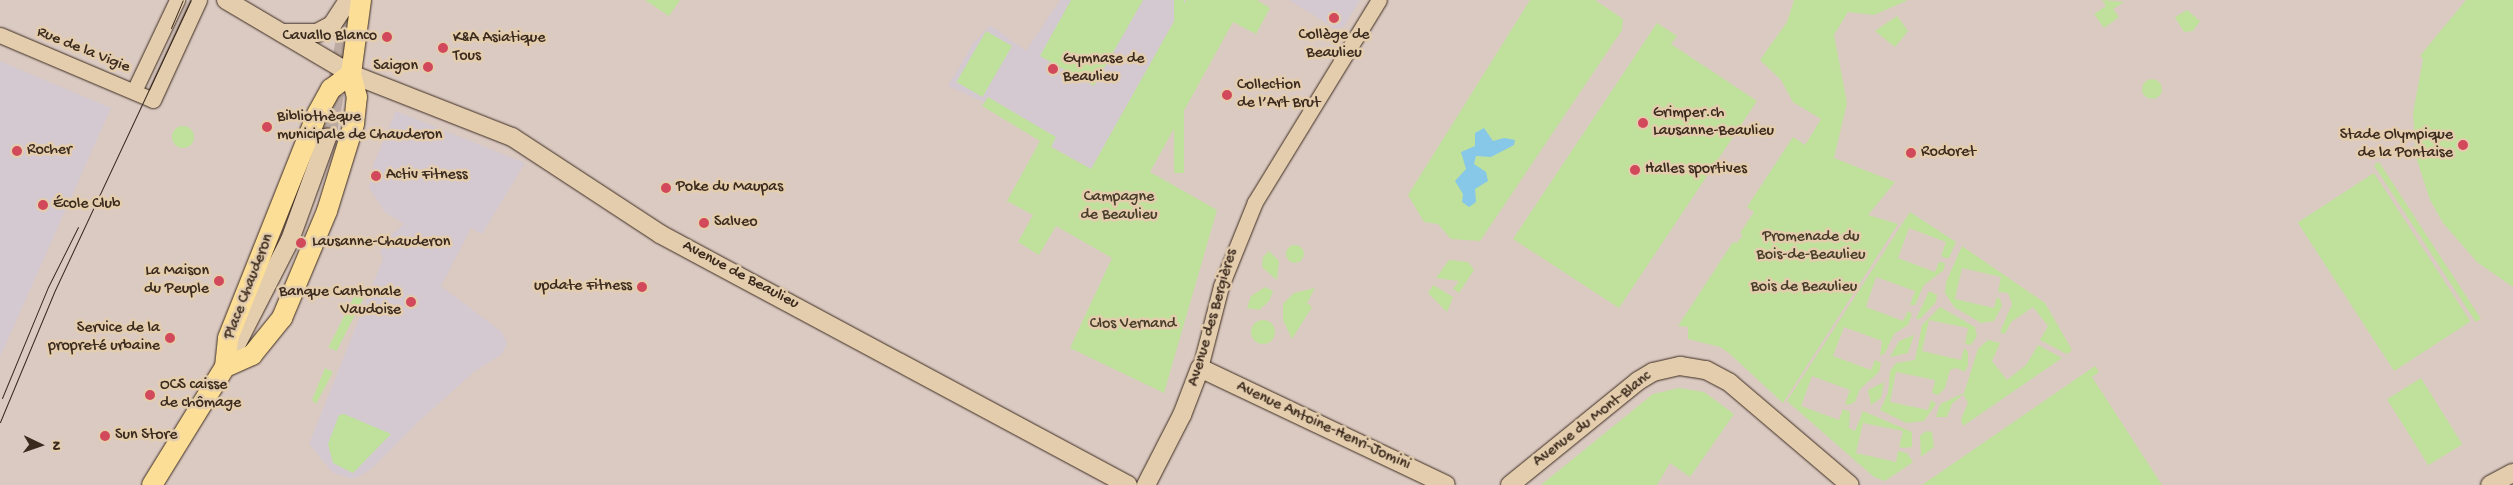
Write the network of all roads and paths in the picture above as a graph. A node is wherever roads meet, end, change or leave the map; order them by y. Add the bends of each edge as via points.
1 (177, 0) edge
2 (199, 0) edge
3 (226, 0) edge
4 (348, 0) edge
5 (362, 0) edge
6 (1379, 0) edge
7 (282, 33) junction
8 (0, 35) edge
9 (351, 74) junction
10 (134, 91) junction
11 (327, 138) tunnel mouth
12 (225, 367) junction
13 (1200, 368) junction
14 (2513, 473) edge
15 (152, 485) edge
16 (1128, 485) edge
17 (1146, 485) edge
18 (1446, 485) edge
19 (1510, 485) edge
20 (1850, 485) edge
21 (2490, 485) edge

1 - 10 street
2 - 10 street, Rue de la Vigie via 153,100
3 - 7 main road, Avenue de Beaulieu
4 - 7 main road via 332,25 317,33
5 - 9 main road, Place Chauderon
6 - 13 street, Avenue des Bergières via 1255,202 1221,286
7 - 9 main road, Avenue de Beaulieu
8 - 10 street, Rue de la Vigie
9 - 12 main road, Place Chauderon via 331,89 317,114 228,338
9 - 12 main road, Place Chauderon via 357,97 354,124 327,211 291,299 252,355
9 - 16 main road, Avenue de Beaulieu via 512,137 660,234
11 - 12 main road via 290,240
12 - 15 main road
13 - 17 main road, Avenue des Bergières via 1182,415
13 - 18 main road, Avenue Antoine-Henri-Jomini
14 - 21 main road
19 - 20 main road, Avenue du Mont-Blanc via 1638,381 1653,372 1680,366 1706,370 1730,383

